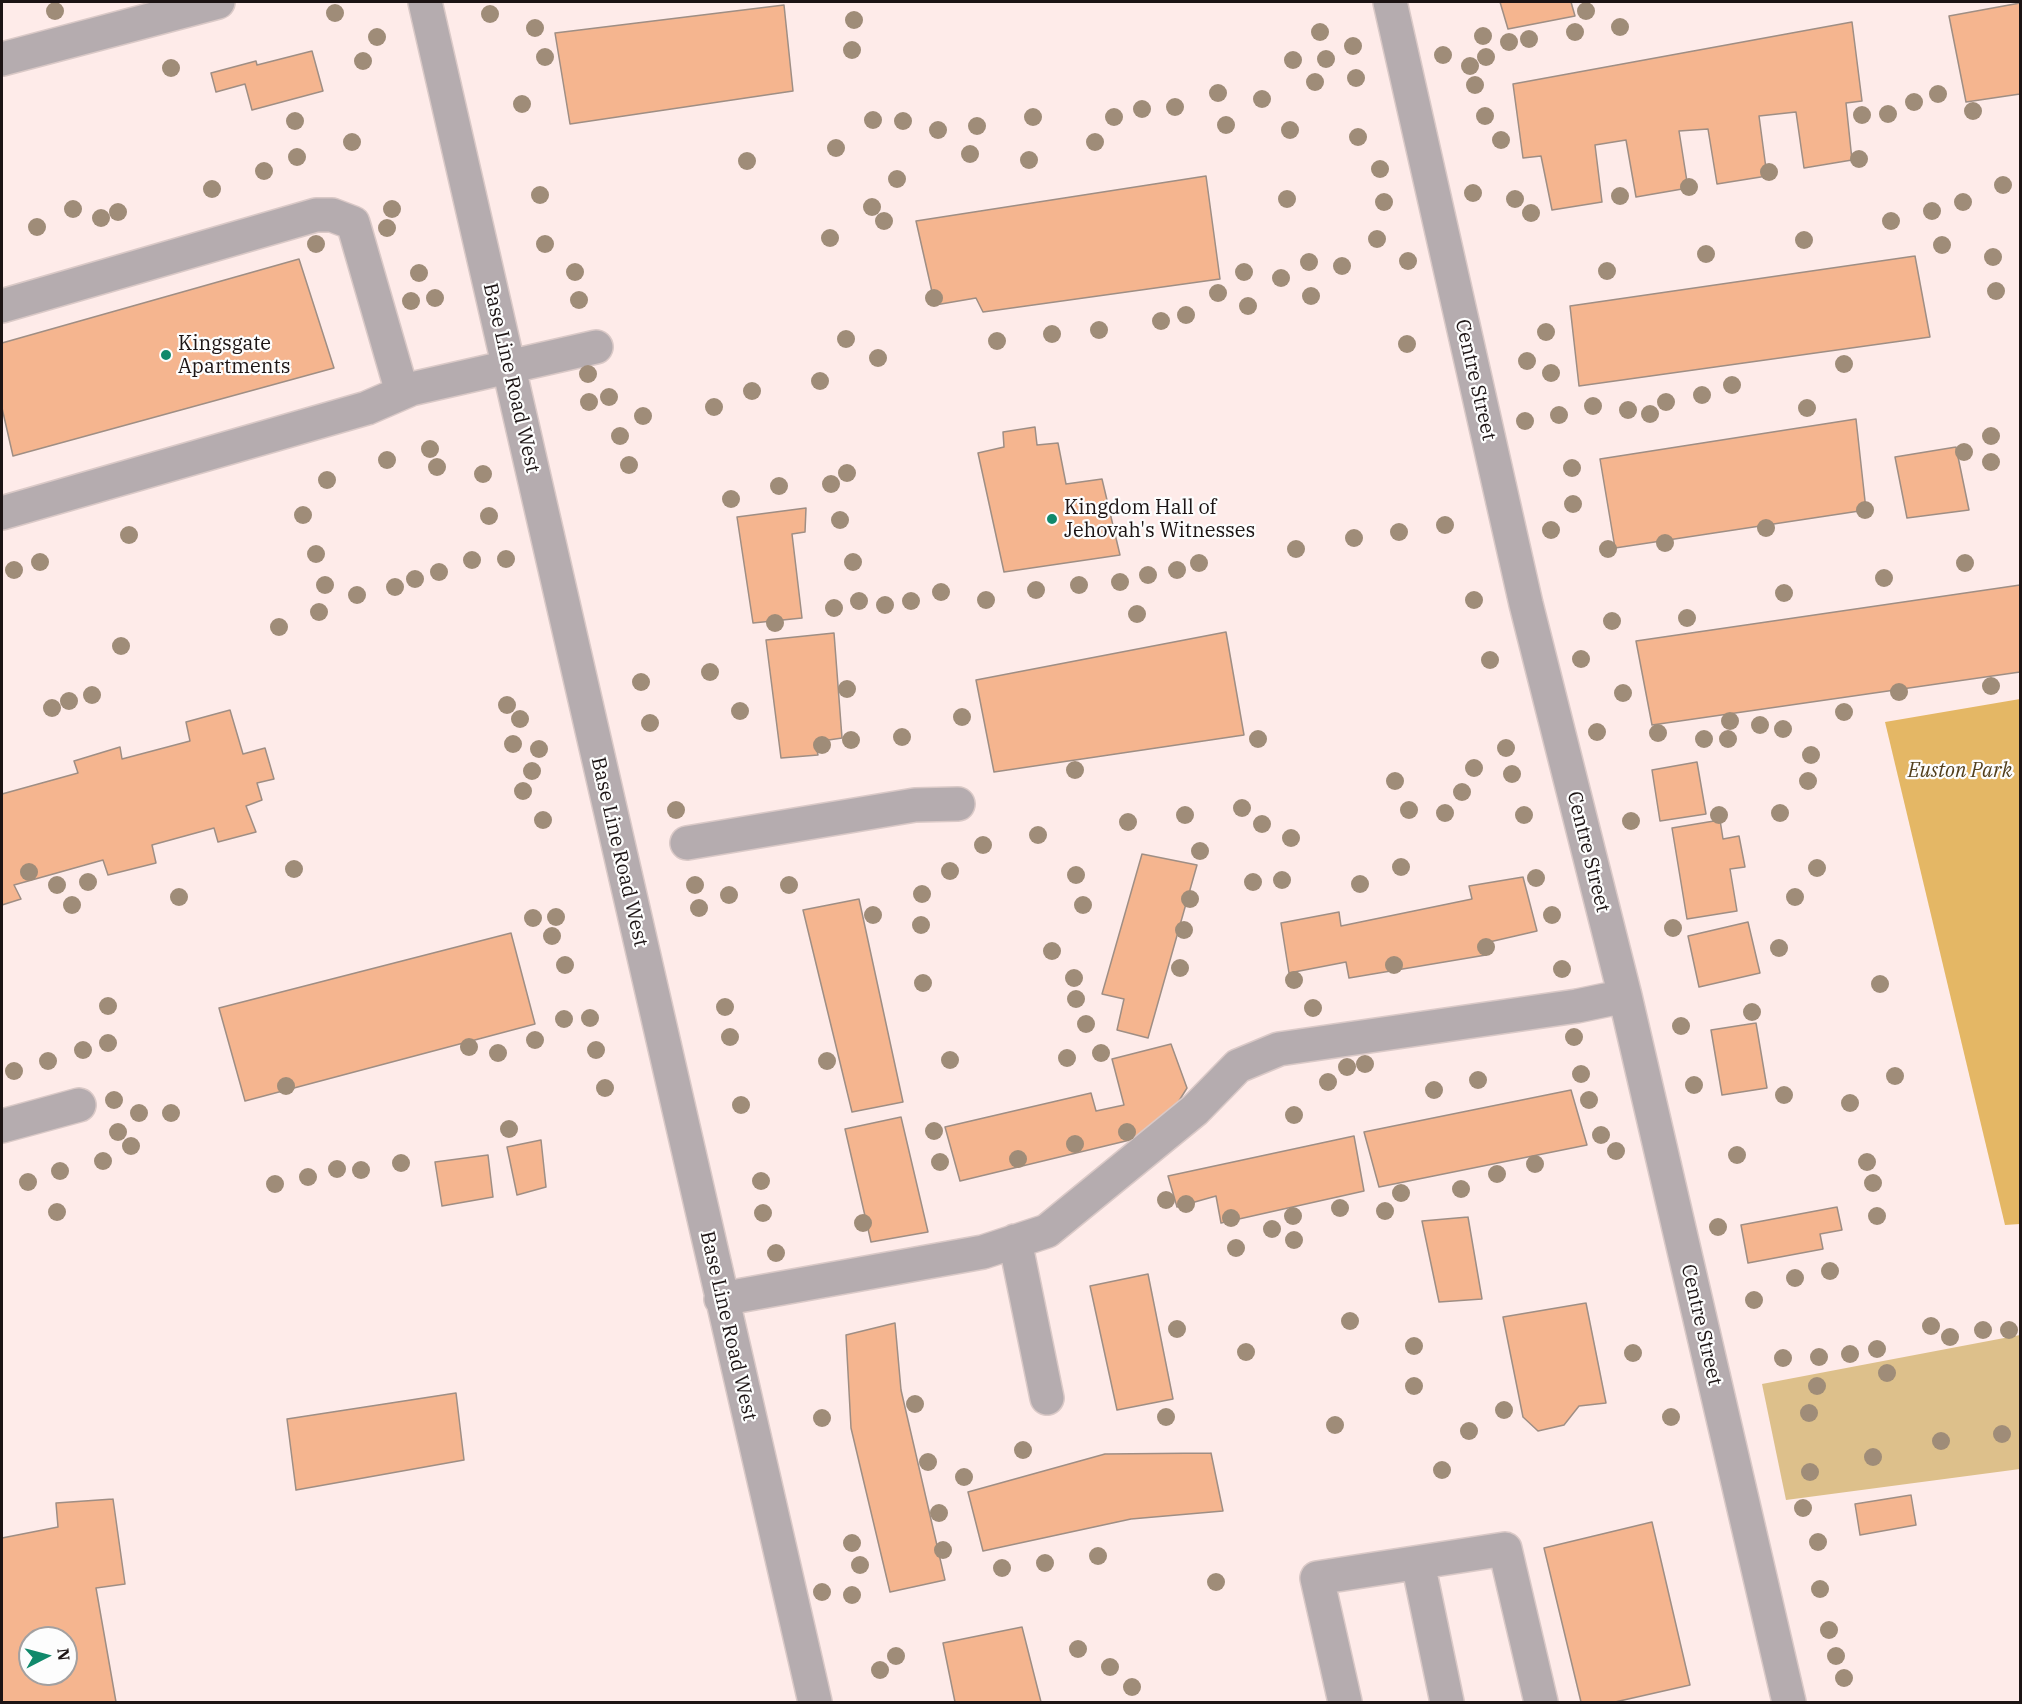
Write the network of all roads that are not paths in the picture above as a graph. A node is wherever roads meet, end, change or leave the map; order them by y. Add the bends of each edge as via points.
1 (218, 2) edge
2 (425, 2) edge
3 (1390, 2) edge
4 (2, 59) edge
5 (2, 306) edge
6 (596, 347) dead end
7 (509, 368) junction
8 (402, 392) junction
9 (2, 513) edge
10 (958, 804) dead end
11 (687, 843) dead end
12 (1625, 996) junction
13 (79, 1105) dead end
14 (2, 1126) edge
15 (1015, 1241) junction
16 (721, 1299) junction
17 (1047, 1398) dead end
18 (1418, 1563) junction
19 (815, 1702) edge
20 (1345, 1702) edge
21 (1447, 1702) edge
22 (1541, 1702) edge
23 (1789, 1702) edge

1 - 4 street
2 - 7 street, Base Line Road West
3 - 12 street, Centre Street via 1526,604
5 - 8 street via 316,215 332,215 353,223
6 - 7 street
7 - 8 street
7 - 16 street, Base Line Road West
8 - 9 street via 367,408
10 - 11 street via 915,805
12 - 15 street via 1279,1049 1238,1066 1196,1110 1047,1231
12 - 23 street, Centre Street
13 - 14 street
15 - 16 street via 983,1252
15 - 17 street
16 - 19 street, Base Line Road West
18 - 20 street via 1317,1578
18 - 21 street
18 - 22 street via 1505,1549

